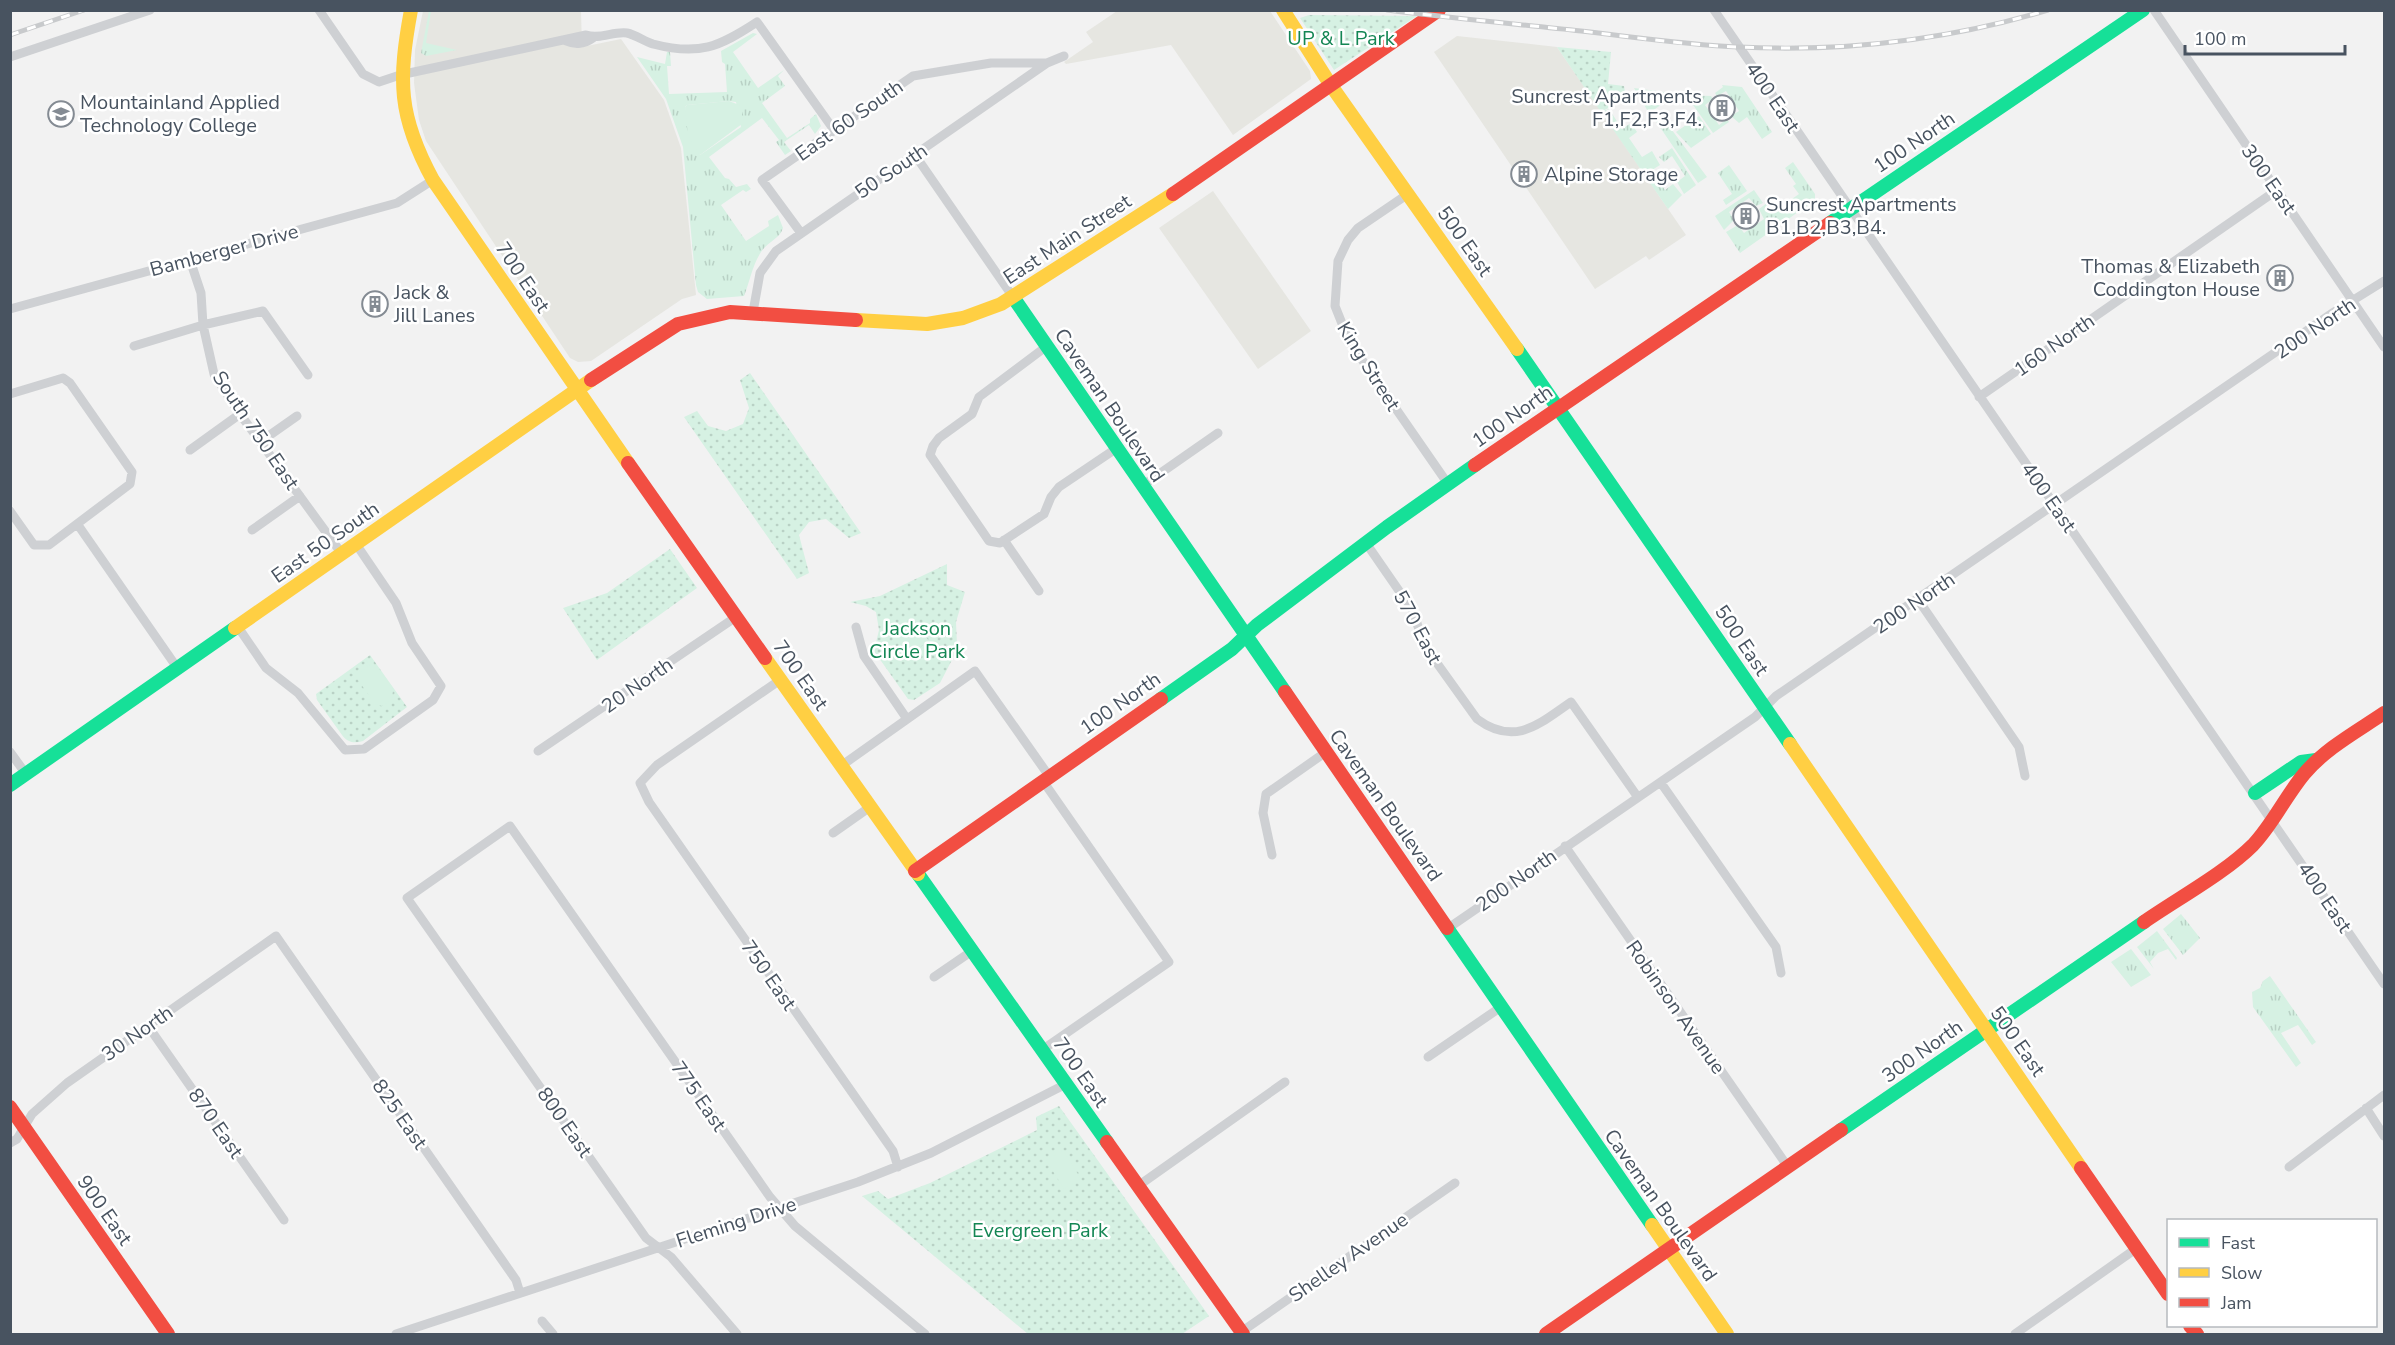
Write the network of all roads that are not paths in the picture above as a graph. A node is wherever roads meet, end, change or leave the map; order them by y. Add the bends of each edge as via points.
1 (150, 10) edge
2 (318, 10) edge
3 (411, 10) edge
4 (1283, 10) edge
5 (1439, 10) edge
6 (1714, 10) edge
7 (2143, 10) edge
8 (2154, 10) edge
9 (1064, 56) dead end
10 (10, 57) edge
11 (1047, 63) junction
12 (400, 75) junction
13 (1330, 84) junction
14 (834, 130) junction
15 (915, 155) junction
16 (433, 180) junction
17 (2277, 190) junction
18 (1408, 194) junction
19 (1849, 209) junction
20 (801, 232) junction
21 (190, 260) junction
22 (2385, 281) edge
23 (1013, 297) junction
24 (2354, 302) junction
25 (10, 309) edge
26 (753, 312) junction
27 (203, 325) junction
28 (662, 332) joint
29 (134, 346) dead end
30 (1047, 346) junction
31 (2385, 347) edge
32 (308, 375) dead end
33 (576, 389) junction
34 (10, 394) edge
35 (1980, 397) junction
36 (1559, 408) junction
37 (240, 414) junction
38 (297, 416) dead end
39 (1218, 433) dead end
40 (260, 441) junction
41 (1117, 448) junction
42 (190, 450) dead end
43 (1448, 484) junction
44 (1142, 486) junction
45 (300, 496) junction
46 (2056, 506) junction
47 (10, 512) edge
48 (78, 525) junction
49 (252, 530) dead end
50 (1002, 541) junction
51 (1366, 543) junction
52 (356, 544) junction
53 (342, 554) junction
54 (1039, 591) dead end
55 (1918, 601) junction
56 (736, 617) junction
57 (238, 627) junction
58 (856, 627) dead end
59 (1246, 635) junction
60 (177, 669) junction
61 (780, 680) junction
62 (1764, 707) junction
63 (2385, 713) edge
64 (907, 719) junction
65 (10, 752) edge
66 (538, 752) dead end
67 (1326, 752) junction
68 (2316, 760) junction
69 (841, 766) junction
70 (26, 774) junction
71 (2025, 776) dead end
72 (1046, 778) junction
73 (1661, 783) junction
74 (10, 785) edge
75 (2255, 793) junction
76 (1637, 796) junction
77 (870, 807) junction
78 (2272, 818) junction
79 (833, 833) dead end
80 (1565, 846) junction
81 (1272, 855) dead end
82 (915, 870) junction
83 (408, 897) joint
84 (1447, 929) junction
85 (276, 936) joint
86 (972, 951) junction
87 (1781, 974) dead end
88 (934, 977) dead end
89 (2385, 984) edge
90 (1501, 1007) junction
91 (148, 1026) junction
92 (1987, 1030) junction
93 (1042, 1050) junction
94 (1428, 1057) dead end
95 (1285, 1082) dead end
96 (1066, 1084) junction
97 (2385, 1095) edge
98 (10, 1107) edge
99 (2366, 1108) junction
100 (24, 1127) junction
101 (2385, 1136) edge
102 (10, 1143) edge
103 (898, 1167) junction
104 (1788, 1167) junction
105 (2289, 1167) dead end
106 (1455, 1183) dead end
107 (1138, 1186) junction
108 (780, 1208) junction
109 (284, 1220) dead end
110 (658, 1247) junction
111 (2137, 1248) junction
112 (1668, 1250) junction
113 (2167, 1291) edge
114 (520, 1293) junction
115 (542, 1321) dead end
116 (1242, 1333) edge
117 (1547, 1334) edge
118 (2015, 1334) edge
119 (168, 1335) edge
120 (396, 1335) edge
121 (553, 1335) edge
122 (737, 1335) edge
123 (925, 1335) edge
124 (1727, 1335) edge

1 - 10 street
2 - 12 street via 369,79 379,82
3 - 12 street, 700 East
4 - 13 street, 500 East
5 - 13 street, East Main Street
6 - 19 street, 400 East
7 - 19 street, 100 North
8 - 17 street, 300 East
9 - 11 street, 50 South
11 - 14 street, East 60 South via 991,63 913,76
11 - 15 street, 50 South
12 - 14 street via 586,35 593,38 626,33 656,45 700,50 730,40 757,22
12 - 16 street, 700 East via 414,145
13 - 18 street, 500 East
13 - 23 street, East Main Street via 1142,215
14 - 20 street, East 60 South via 762,180
15 - 20 street, 50 South
15 - 23 street
16 - 21 street, Bamberger Drive via 397,203
16 - 33 street, 700 East
17 - 24 street, 300 East
17 - 35 street, 160 North
18 - 36 street, 500 East
18 - 43 street, King Street via 1358,228 1348,240 1338,261 1335,306 1349,341
19 - 35 street, 400 East
19 - 36 street, 100 North
20 - 26 street, 50 South via 766,261
21 - 25 street, Bamberger Drive
21 - 27 street, South 750 East via 201,293
22 - 24 street, 200 North
23 - 26 street, East Main Street via 963,318 927,324
23 - 30 street, Caveman Boulevard
24 - 31 street, 300 East
24 - 46 street, 200 North
26 - 28 street, East Main Street via 698,318
27 - 29 street
27 - 32 street via 263,311
27 - 37 street, South 750 East via 214,374
28 - 33 street, East 50 South
30 - 41 street, Caveman Boulevard
30 - 50 street via 979,397 972,414 939,438 930,455 989,542
33 - 52 street, East 50 South
33 - 56 street, 700 East
34 - 48 street via 63,378 132,472 130,484
35 - 46 street, 400 East
36 - 43 street, 100 North
36 - 62 street, 500 East
37 - 40 street, South 750 East
37 - 42 street
38 - 40 street
39 - 44 street
40 - 45 street, South 750 East
41 - 44 street, Caveman Boulevard
41 - 50 street via 1059,487 1044,514
43 - 51 street, 100 North
44 - 59 street, Caveman Boulevard
45 - 49 street
45 - 53 street, South 750 East
46 - 55 street, 200 North
46 - 75 street, 400 East
47 - 48 street via 34,545 49,544
48 - 60 street
50 - 54 street
51 - 59 street, 100 North
51 - 76 street, 570 East via 1413,611 1424,645 1477,719 1500,732 1512,733 1527,730 1571,702
52 - 53 street, East 50 South
52 - 57 street via 396,603 412,643 441,686 433,700 364,749 345,750 298,693 266,668
53 - 57 street, East 50 South
55 - 62 street, 200 North
55 - 71 street via 2019,747
56 - 61 street, 700 East
56 - 66 street, 20 North
57 - 60 street, East 50 South
58 - 64 street via 864,656
59 - 67 street, Caveman Boulevard
59 - 72 street, 100 North via 1232,649
60 - 70 street, East 50 South
61 - 69 street, 700 East
61 - 103 street, 750 East via 657,765 640,783 648,802 892,1151
62 - 73 street, 200 North
62 - 92 street, 500 East
63 - 68 street, 300 North
64 - 69 street
64 - 72 street via 975,671
65 - 70 street
67 - 81 street via 1266,794 1263,813
67 - 84 street, Caveman Boulevard
68 - 75 street via 2301,762
68 - 78 street, 300 North
69 - 77 street, 700 East
70 - 74 street, East 50 South
72 - 82 street, 100 North
72 - 93 street via 1169,962
73 - 76 street, 200 North
73 - 87 street via 1776,948
75 - 78 street, 400 East
76 - 80 street, 200 North
77 - 79 street
77 - 82 street, 700 East
78 - 89 street, 400 East
78 - 92 street, 300 North via 2260,838 2241,855
80 - 84 street, 200 North
80 - 104 street, Robinson Avenue
82 - 86 street, 700 East
83 - 108 street, 775 East via 510,826
83 - 110 street, 800 East via 646,1238
84 - 90 street, Caveman Boulevard
85 - 91 street, 30 North
85 - 114 street, 825 East via 516,1280
86 - 88 street
86 - 93 street, 700 East
90 - 94 street
90 - 112 street, Caveman Boulevard
91 - 100 street, 30 North via 67,1083 32,1114
91 - 109 street, 870 East
92 - 104 street, 300 North
92 - 111 street, 500 East
93 - 96 street, 700 East
95 - 107 street
96 - 103 street, Fleming Drive
96 - 107 street, 700 East
97 - 99 street
98 - 100 street, 900 East
99 - 101 street
99 - 105 street
100 - 102 street, 30 North
100 - 119 street, 900 East
103 - 108 street, Fleming Drive
104 - 112 street, 300 North
106 - 116 street, Shelley Avenue
107 - 116 street, 700 East
108 - 110 street, Fleming Drive
108 - 123 street, 775 East via 795,1226
110 - 114 street, Fleming Drive
110 - 122 street, 800 East
111 - 113 street, 500 East
111 - 118 street
112 - 117 street, 300 North
112 - 124 street, Caveman Boulevard
114 - 120 street, Fleming Drive
115 - 121 street

